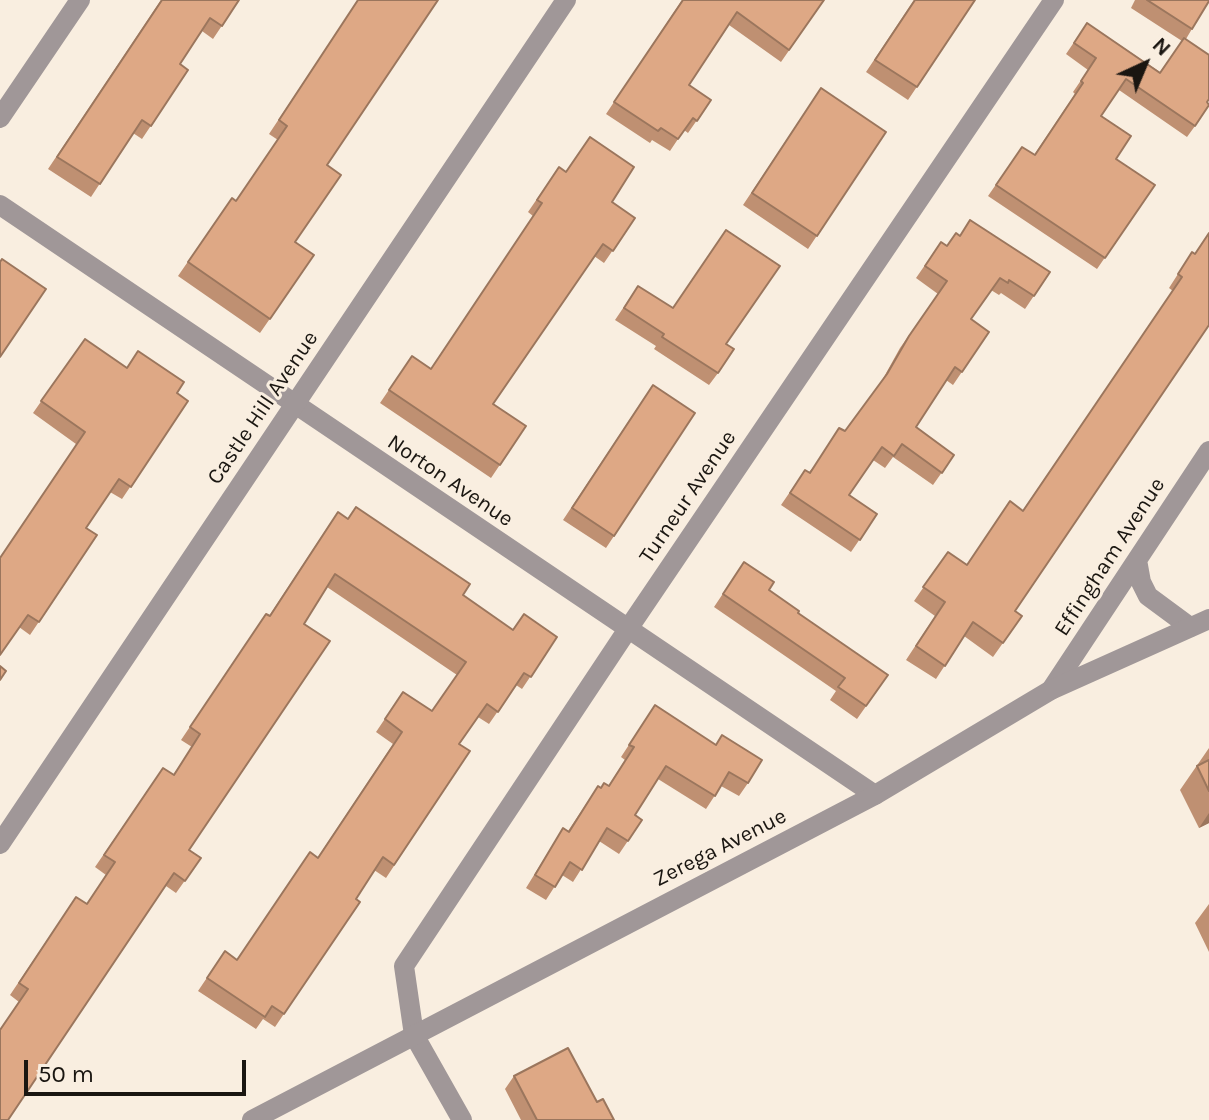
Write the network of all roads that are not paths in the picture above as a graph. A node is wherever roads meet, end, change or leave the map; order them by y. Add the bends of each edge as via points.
1 (80, 0) edge
2 (566, 0) edge
3 (1054, 0) edge
4 (0, 118) edge
5 (0, 205) edge
6 (294, 405) junction
7 (1209, 451) edge
8 (1137, 560) junction
9 (1200, 623) edge
10 (628, 629) junction
11 (1051, 690) junction
12 (875, 795) junction
13 (0, 844) edge
14 (414, 1035) junction
15 (252, 1120) edge
16 (462, 1120) edge

1 - 4 street
2 - 6 street, Castle Hill Avenue
3 - 10 street, Turneur Avenue
5 - 6 street, Norton Avenue
6 - 10 street, Norton Avenue
6 - 13 street, Castle Hill Avenue
7 - 8 street, Effingham Avenue
8 - 9 street via 1148,596
8 - 11 street, Effingham Avenue
9 - 11 street, Zerega Avenue
10 - 12 street, Norton Avenue
10 - 14 street, Turneur Avenue via 404,966
11 - 12 street, Zerega Avenue
12 - 14 street, Zerega Avenue
14 - 15 street, Zerega Avenue
14 - 16 street

